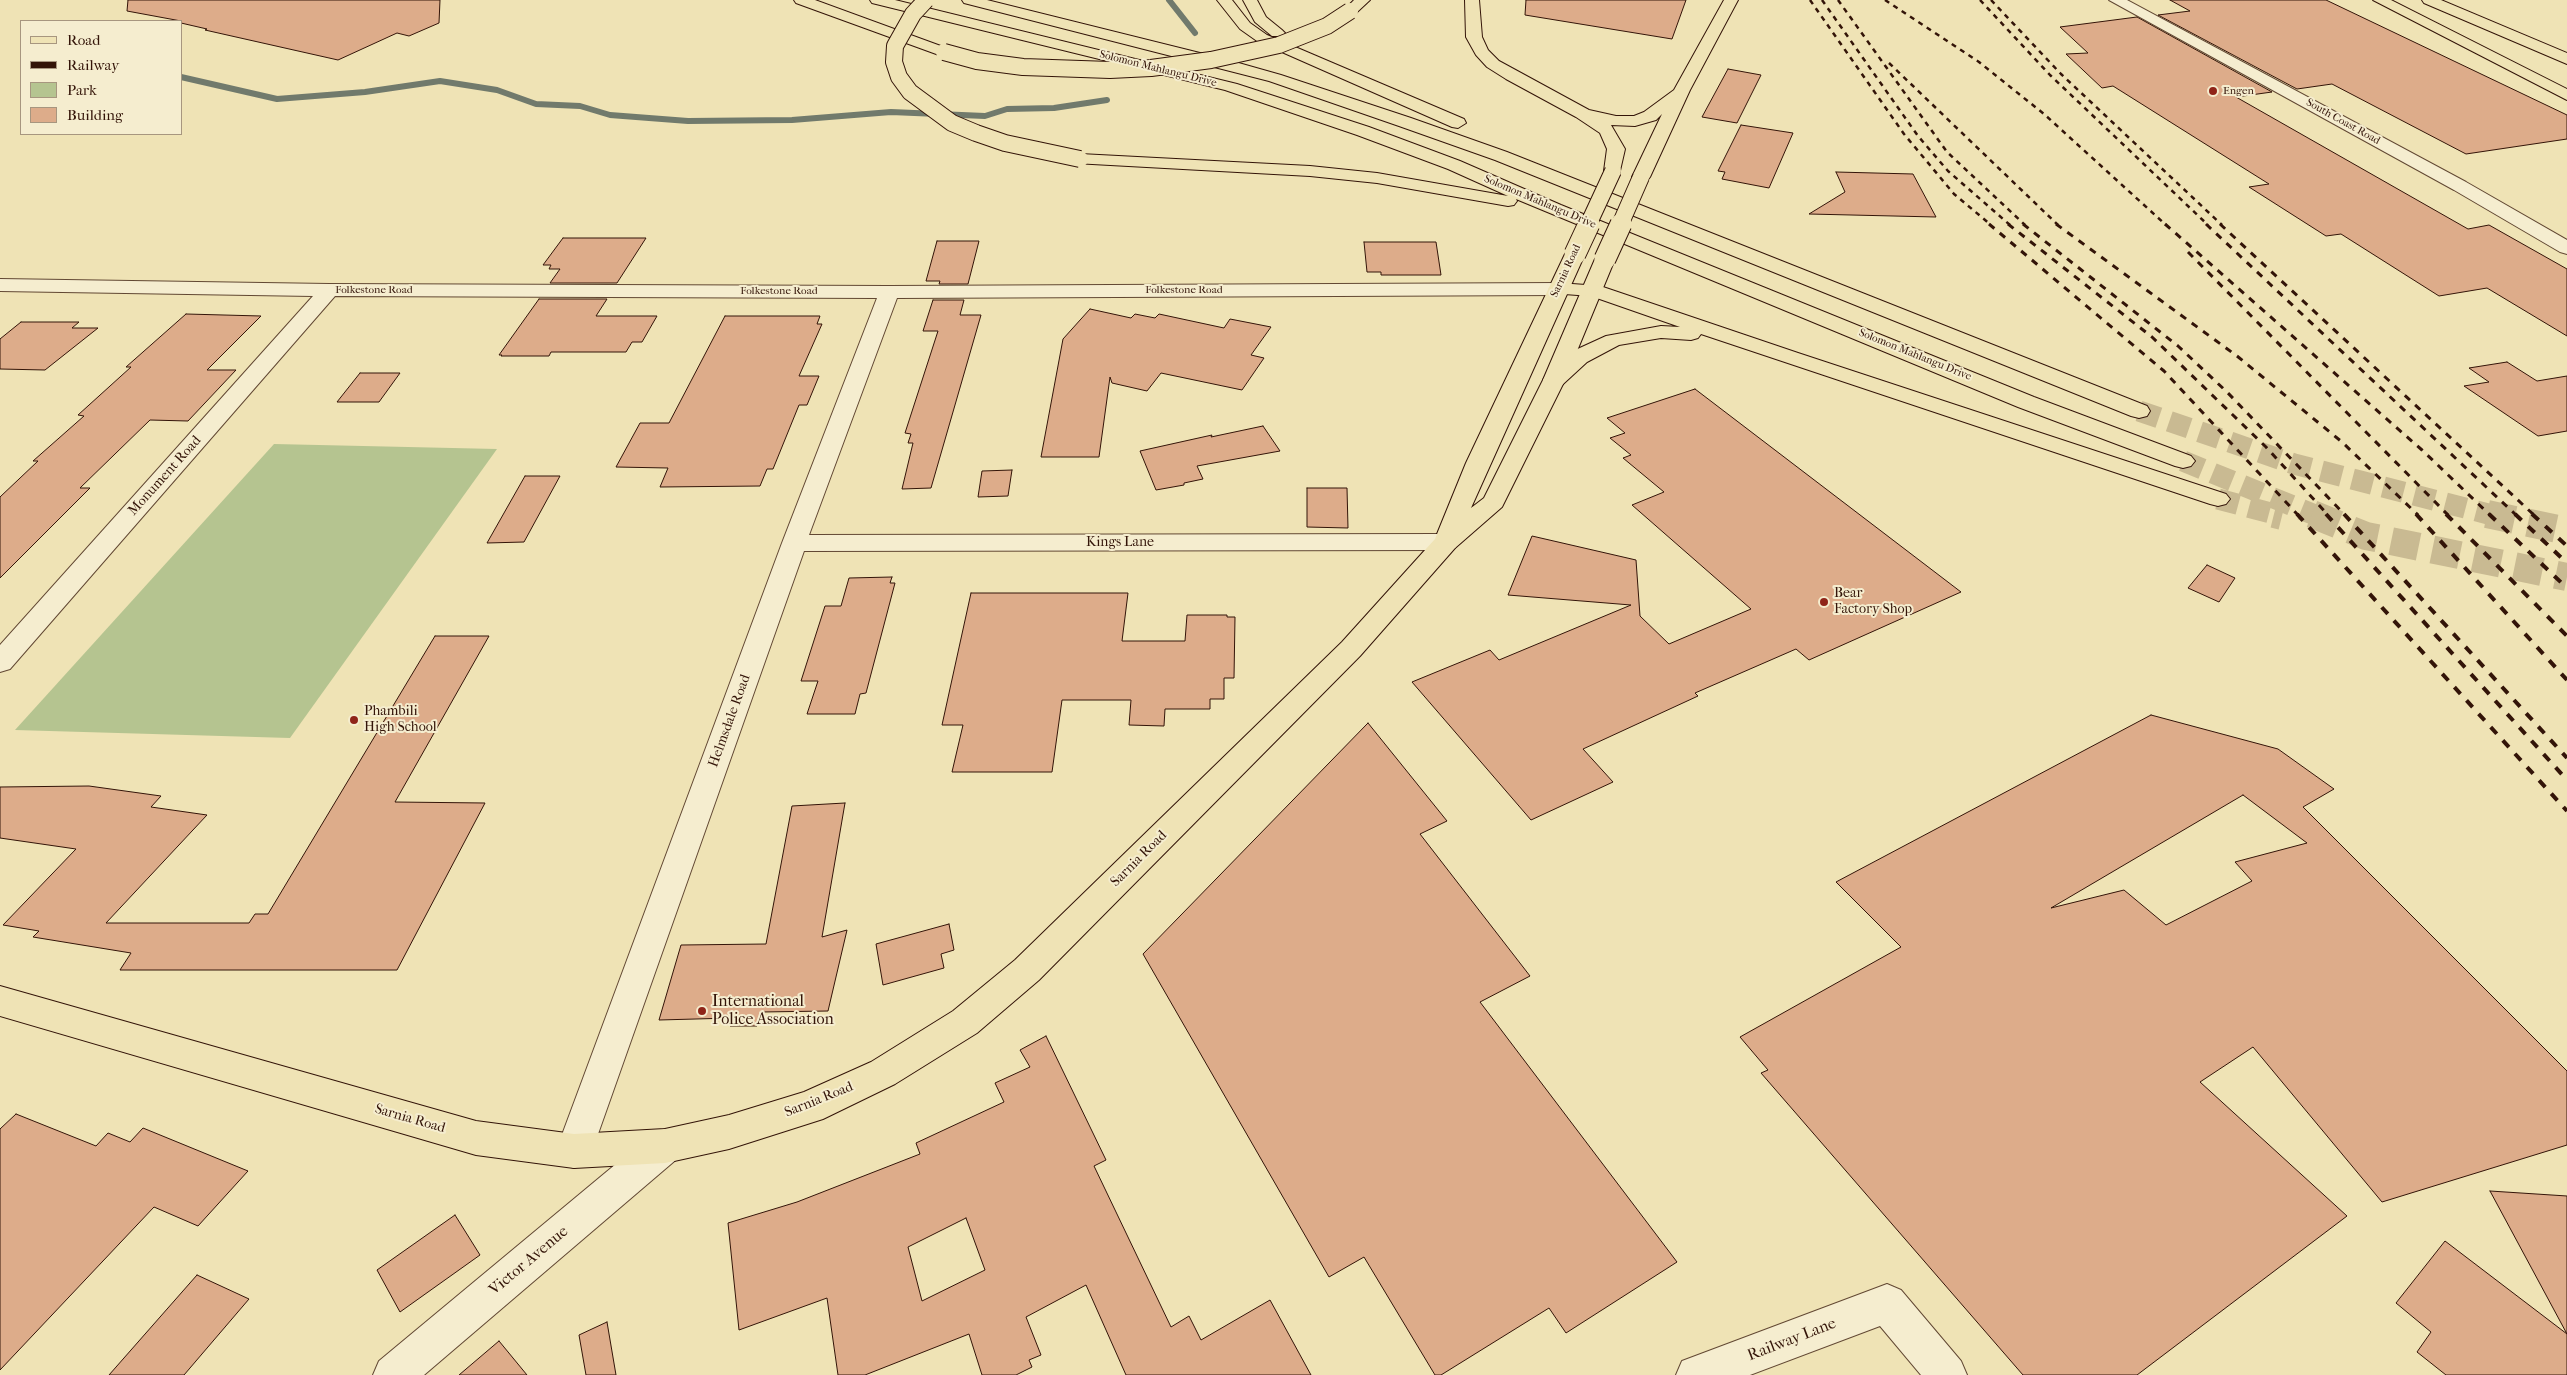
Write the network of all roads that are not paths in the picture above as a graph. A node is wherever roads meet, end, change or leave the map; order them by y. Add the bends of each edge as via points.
1 (801, 0) edge
2 (877, 0) edge
3 (926, 0) edge
4 (969, 0) edge
5 (1224, 0) edge
6 (1250, 0) edge
7 (1363, 0) edge
8 (1472, 0) edge
9 (1731, 0) edge
10 (2116, 0) edge
11 (2380, 0) edge
12 (2388, 0) edge
13 (2429, 0) edge
14 (2139, 6) edge
15 (2200, 31) junction
16 (2178, 34) junction
17 (2567, 59) edge
18 (1321, 63) junction
19 (2558, 74) dead end
20 (1682, 90) junction
21 (2567, 95) edge
22 (1582, 112) junction
23 (1501, 156) junction
24 (2483, 182) junction
25 (2460, 186) junction
26 (2525, 205) dead end
27 (1554, 209) junction
28 (2567, 248) edge
29 (0, 285) edge
30 (1558, 289) junction
31 (329, 290) junction
32 (1593, 290) junction
33 (889, 292) junction
34 (1790, 358) junction
35 (1554, 380) junction
36 (2139, 411) tunnel mouth
37 (2183, 461) tunnel mouth
38 (2218, 499) tunnel mouth
39 (1446, 542) junction
40 (794, 543) junction
41 (0, 662) edge
42 (0, 1001) edge
43 (665, 1146) junction
44 (574, 1152) junction
45 (394, 1375) edge
46 (1696, 1375) edge
47 (1946, 1375) edge

1 - 7 main road, bridge via 865,25 977,61 1023,67 1100,70 1151,68 1211,60 1279,45 1327,26
2 - 27 main road, Solomon Mahlangu Drive via 1231,87 1454,165
3 - 27 main road, bridge via 913,14 895,46 894,62 899,77 910,92 952,123 1005,143 1080,159 1310,171 1377,178
4 - 23 main road, Solomon Mahlangu Drive via 1275,78
5 - 18 main road via 1245,26 1262,38
6 - 18 main road via 1267,26
8 - 22 main road, Sarnia Road via 1474,37 1481,52 1493,64 1534,89
9 - 20 main road, Sarnia Road
10 - 14 street, South Coast Road
11 - 21 main road
12 - 19 main road
13 - 17 main road
14 - 15 street, South Coast Road via 2158,9
14 - 16 street, South Coast Road
15 - 16 street
15 - 24 street, South Coast Road
16 - 25 street, South Coast Road
18 - 23 main road via 1467,127
20 - 22 main road via 1650,116 1635,121 1611,120
20 - 32 main road, Sarnia Road, bridge
22 - 30 main road, Sarnia Road, bridge via 1607,130 1612,139 1616,148 1613,171
23 - 36 main road, Solomon Mahlangu Drive
24 - 25 street
24 - 26 street, South Coast Road
25 - 28 street, South Coast Road
27 - 37 main road, Solomon Mahlangu Drive via 2026,402
29 - 31 street, Folkestone Road
30 - 32 main road
30 - 33 street, Folkestone Road
30 - 39 main road, Sarnia Road via 1478,463
31 - 33 street, Folkestone Road
31 - 41 street, Monument Road
32 - 34 main road
32 - 35 main road, Sarnia Road
33 - 40 street, Helmsdale Road
34 - 35 main road via 1700,335 1646,333 1613,340 1589,351
34 - 38 main road
35 - 39 main road, Sarnia Road via 1494,502
39 - 40 street, Kings Lane
39 - 43 main road, Sarnia Road via 1351,649 1027,970 965,1022 883,1073 810,1107 729,1132
40 - 44 street, Helmsdale Road
42 - 44 main road, Sarnia Road via 476,1138
43 - 44 main road, Sarnia Road
43 - 45 street, Victor Avenue
46 - 47 street, Railway Lane via 1887,1304

